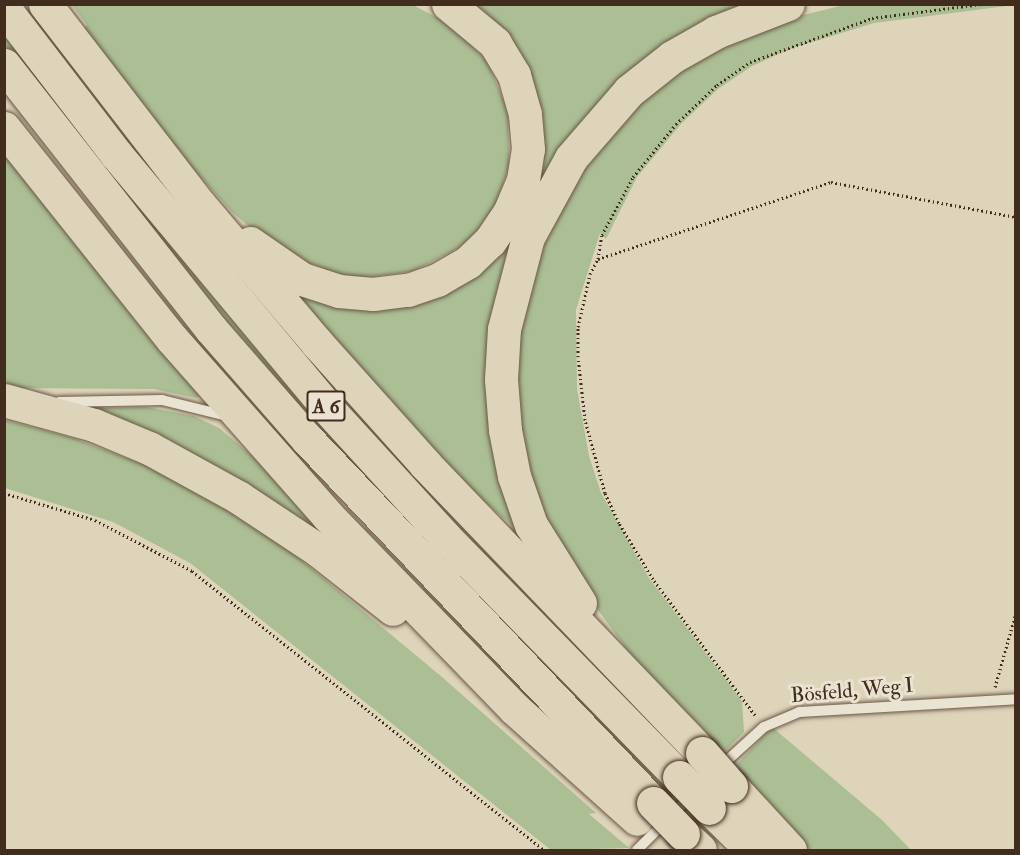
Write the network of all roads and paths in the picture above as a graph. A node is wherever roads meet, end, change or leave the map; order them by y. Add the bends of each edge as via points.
1 (45, 4) edge
2 (448, 4) edge
3 (788, 4) edge
4 (981, 4) edge
5 (4, 8) edge
6 (4, 65) edge
7 (4, 128) edge
8 (201, 205) junction
9 (1016, 217) edge
10 (598, 259) junction
11 (14, 403) edge
12 (244, 422) junction
13 (4, 493) edge
14 (1016, 613) edge
15 (650, 695) junction
16 (1016, 699) edge
17 (991, 700) junction
18 (515, 709) junction
19 (764, 727) junction
20 (706, 781) junction
21 (645, 811) junction
22 (681, 846) edge
23 (544, 850) edge
24 (636, 850) edge
25 (752, 850) edge
26 (790, 850) edge

1 - 8 highway
2 - 8 highway via 484,31 504,56 521,93 528,140 523,180 512,207 490,241 468,262 437,280 408,290 373,294 339,291 288,272
3 - 15 highway via 738,21 672,57 629,90 599,121 541,206 509,300 501,361 502,411 522,504 559,574
4 - 10 path via 872,18 750,62 717,85 676,124 633,177 602,236
5 - 20 highway, A 6 via 123,163 329,410 452,544
6 - 21 highway, A 6 via 212,329
7 - 12 highway
8 - 15 highway via 425,464 596,644
9 - 10 path via 831,182
10 - 19 path via 583,300 578,357 585,420 605,493 653,579
11 - 12 lane via 162,400
11 - 18 highway via 94,425 149,448 238,497 318,550
12 - 18 highway via 327,515
13 - 23 path via 95,520 192,571
14 - 17 path
15 - 20 highway
16 - 17 lane, Bösfeld, Weg I
17 - 19 lane, Bösfeld, Weg I via 818,709 781,717
18 - 21 highway
19 - 20 lane, Bösfeld, Weg I
20 - 24 lane, Bösfeld, Weg I
20 - 25 highway, A 6
20 - 26 highway
21 - 22 highway, A 6, bridge

